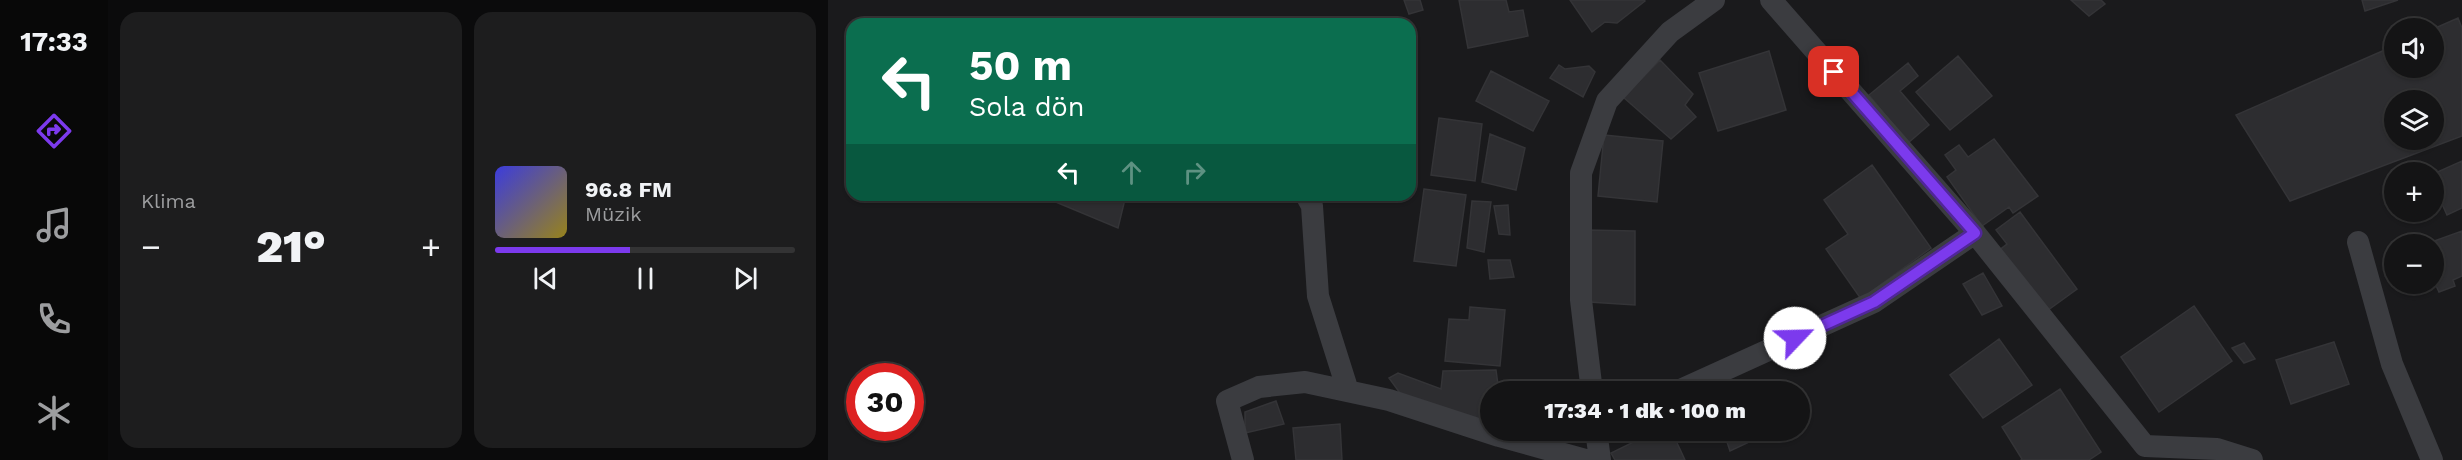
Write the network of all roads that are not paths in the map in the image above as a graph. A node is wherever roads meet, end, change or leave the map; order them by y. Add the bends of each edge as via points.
1 (1714, 0) edge
2 (1771, 0) edge
3 (1309, 201) edge
4 (1975, 233) junction
5 (2358, 242) dead end
6 (1591, 381) edge
7 (1700, 381) edge
8 (1348, 391) junction
9 (1597, 441) edge
10 (2142, 453) edge
11 (1243, 460) edge
12 (1586, 460) edge
13 (1600, 460) edge
14 (2252, 460) edge
15 (2432, 460) edge

1 - 6 street via 1670,32 1607,101 1581,173 1581,300
2 - 4 street
3 - 8 street via 1318,296
4 - 7 street via 1874,302
4 - 10 street
5 - 15 street via 2392,364
8 - 11 street via 1305,382 1259,387 1227,401
8 - 12 street
9 - 13 street
10 - 14 street via 2217,449

